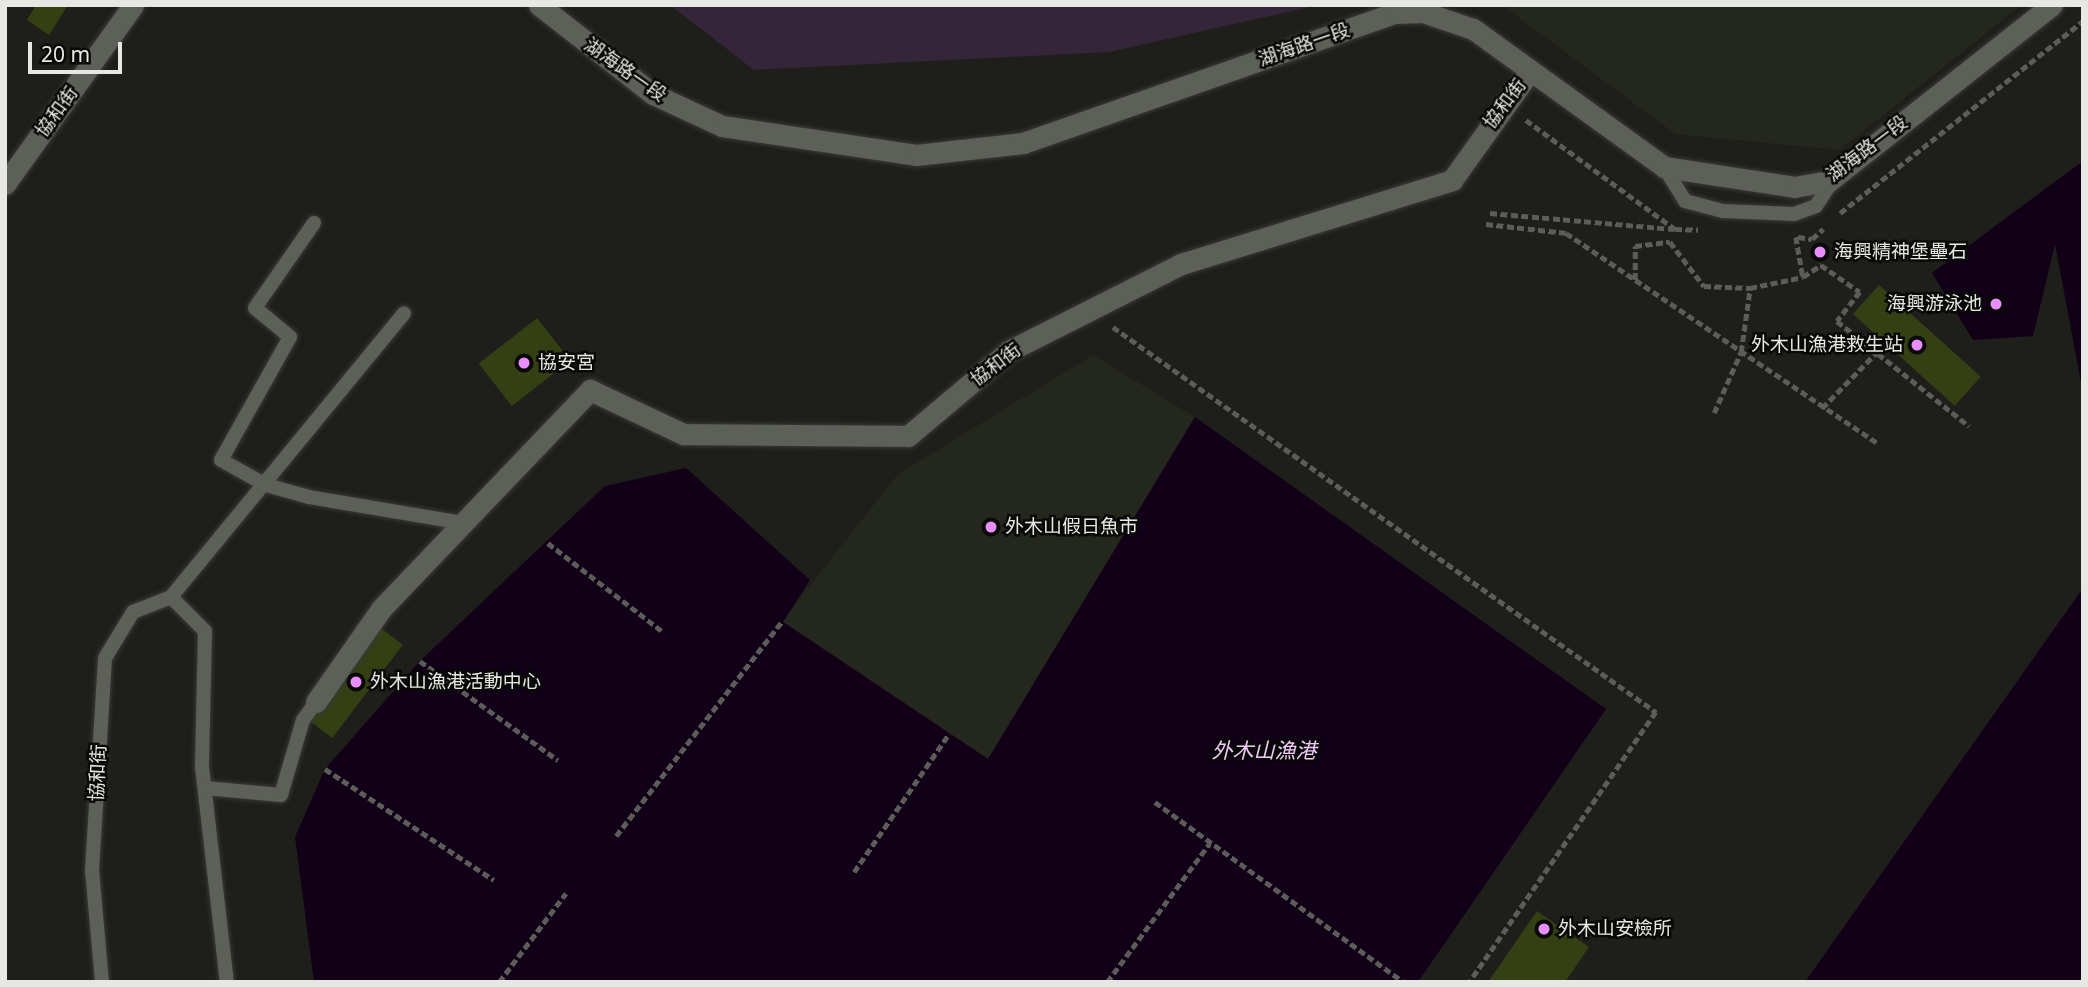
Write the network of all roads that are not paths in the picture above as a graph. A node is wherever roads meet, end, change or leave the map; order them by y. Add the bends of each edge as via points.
1 (133, 5) edge
2 (539, 5) edge
3 (2052, 5) edge
4 (1530, 71) junction
5 (1664, 167) junction
6 (1835, 177) junction
7 (5, 184) edge
8 (314, 223) dead end
9 (404, 313) dead end
10 (266, 485) junction
11 (457, 522) junction
12 (171, 597) junction
13 (316, 702) joint
14 (205, 788) junction
15 (102, 982) edge
16 (227, 982) edge

1 - 7 street, 協和街
2 - 4 street, 湖海路一段 via 653,94 722,126 916,155 1023,143 1394,13 1423,12 1461,24
3 - 6 street, 湖海路一段
4 - 5 street, 湖海路一段
4 - 11 street, 協和街 via 1452,180 1181,264 1009,351 908,436 683,434 590,390
5 - 6 street, 湖海路一段 via 1794,187
5 - 6 lane via 1685,201 1723,211 1794,214 1816,206
8 - 10 lane via 255,308 290,337 221,460
9 - 10 lane, 協和街
10 - 11 lane
10 - 12 lane, 協和街
11 - 13 street, 協和街 via 381,609
12 - 14 lane via 205,631
12 - 15 lane, 協和街 via 133,612 105,658 92,872
13 - 14 lane via 303,720 281,794
14 - 16 lane

